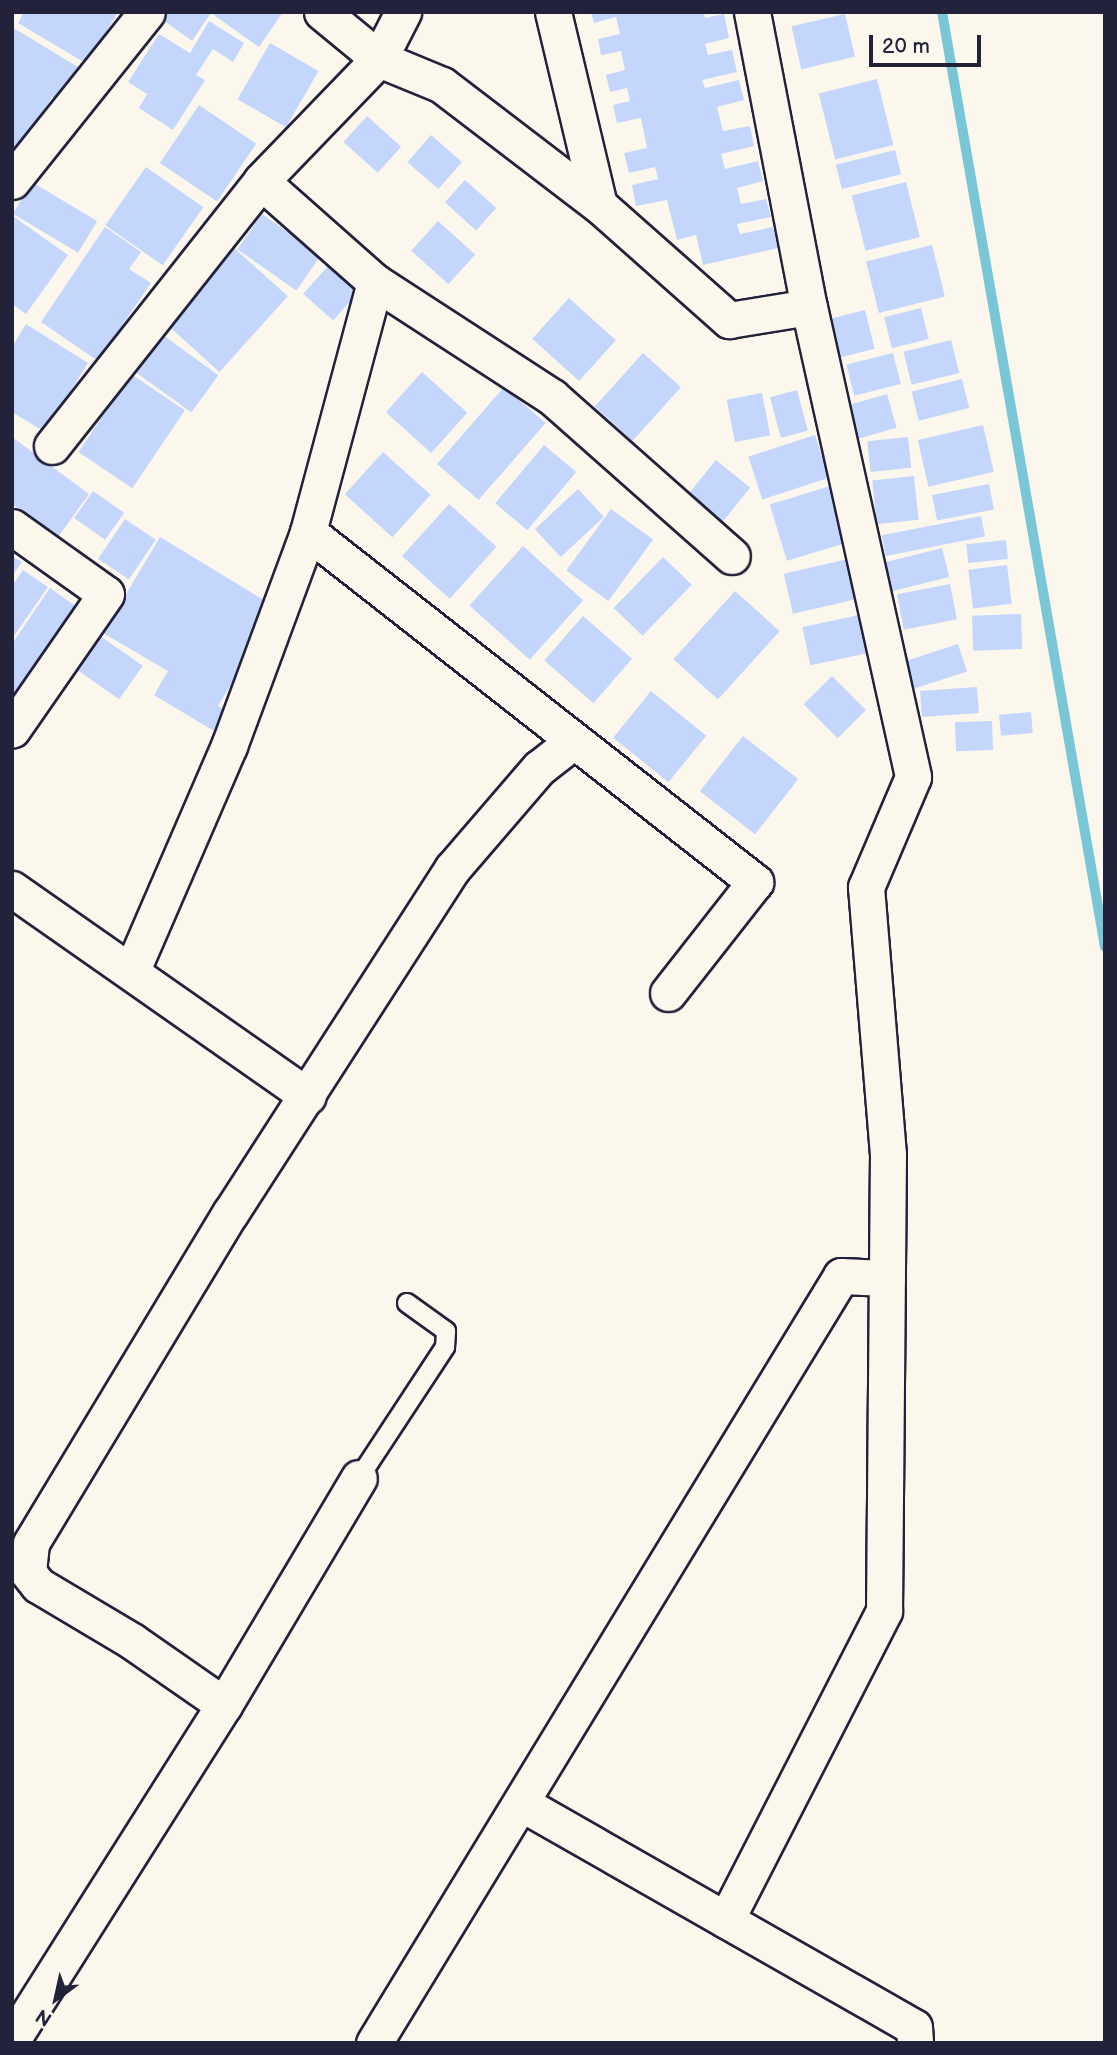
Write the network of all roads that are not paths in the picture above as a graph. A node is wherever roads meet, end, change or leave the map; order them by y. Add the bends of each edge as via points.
1 (147, 12) edge
2 (322, 12) edge
3 (403, 12) edge
4 (553, 12) edge
5 (752, 12) edge
6 (379, 59) junction
7 (12, 181) edge
8 (261, 181) junction
9 (599, 205) junction
10 (375, 282) junction
11 (809, 307) junction
12 (52, 446) dead end
13 (12, 527) edge
14 (307, 532) junction
15 (732, 556) dead end
16 (12, 730) edge
17 (571, 743) junction
18 (12, 889) edge
19 (132, 970) junction
20 (668, 993) dead end
21 (308, 1096) junction
22 (887, 1278) junction
23 (407, 1303) dead end
24 (359, 1478) joint
25 (223, 1705) junction
26 (521, 1803) junction
27 (726, 1920) junction
28 (12, 2040) edge
29 (374, 2043) edge
30 (915, 2043) edge

1 - 7 street
2 - 6 street
3 - 6 street
4 - 9 street
5 - 11 street
6 - 8 street
6 - 9 street via 442,85
8 - 10 street
8 - 12 street
9 - 11 street via 729,320
10 - 14 street
10 - 15 street via 552,397
11 - 22 street via 913,777 866,887 888,1154
13 - 16 street via 106,594
14 - 17 street
14 - 19 street via 229,746
17 - 20 street via 755,882
17 - 21 street via 539,768 452,869
18 - 19 street
19 - 21 street
21 - 25 street via 231,1212 31,1543 27,1558 38,1585 132,1641
22 - 26 street via 841,1276
22 - 27 street via 884,1611
23 - 24 lane via 446,1331 445,1348
24 - 25 street
25 - 28 street
26 - 27 street
26 - 29 street
27 - 30 street via 914,2027

